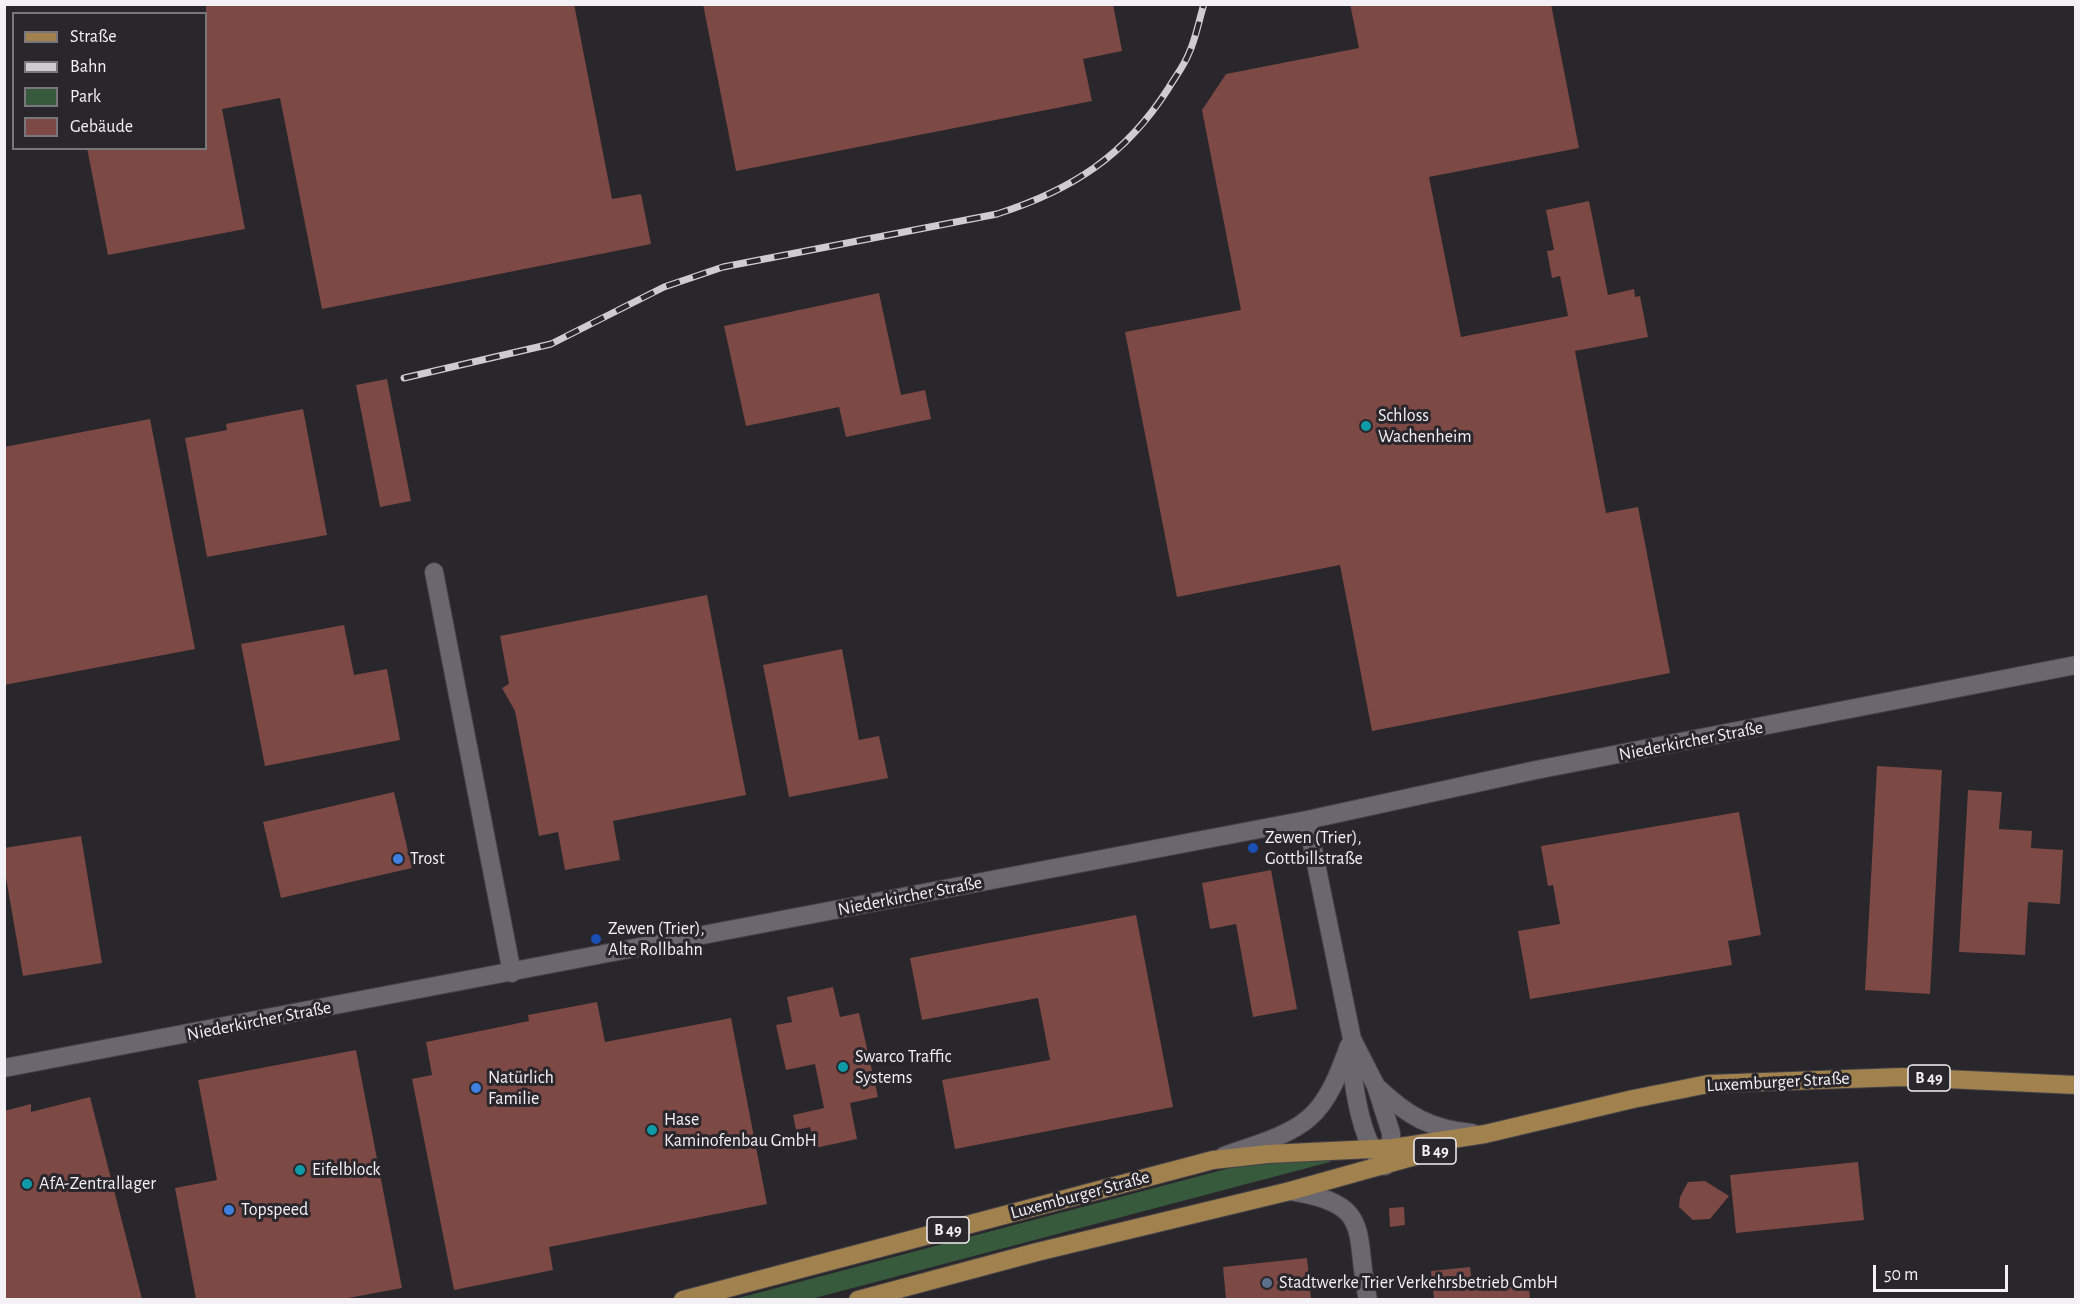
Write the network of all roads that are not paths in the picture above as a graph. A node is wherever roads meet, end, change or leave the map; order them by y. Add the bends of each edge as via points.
1 (434, 573) dead end
2 (2076, 665) edge
3 (1307, 820) junction
4 (513, 973) junction
5 (1352, 1039) junction
6 (4, 1068) edge
7 (2076, 1085) edge
8 (1376, 1086) junction
9 (1485, 1134) junction
10 (1393, 1148) junction
11 (1372, 1149) junction
12 (1213, 1160) junction
13 (1385, 1166) junction
14 (1290, 1191) junction
15 (683, 1299) edge
16 (858, 1299) edge
17 (1368, 1299) edge

1 - 4 street
2 - 3 street, Niederkircher Straße via 1536,770
3 - 4 street, Niederkircher Straße
3 - 5 street
4 - 6 street, Niederkircher Straße
5 - 8 street
5 - 11 street via 1352,1066
5 - 12 street via 1329,1092 1307,1120
7 - 9 main road, Luxemburger Straße / B 49 via 1902,1077 1708,1084
8 - 9 street via 1429,1125
8 - 10 street
9 - 10 main road, Luxemburger Straße / B 49
9 - 13 main road, Luxemburger Straße / B 49
10 - 11 main road, Luxemburger Straße / B 49
10 - 13 street
11 - 12 main road, Luxemburger Straße / B 49
11 - 13 street
12 - 15 main road, Luxemburger Straße / B 49
13 - 14 main road, Luxemburger Straße / B 49
14 - 16 main road, Luxemburger Straße / B 49
14 - 17 street via 1328,1199 1351,1215 1360,1241

